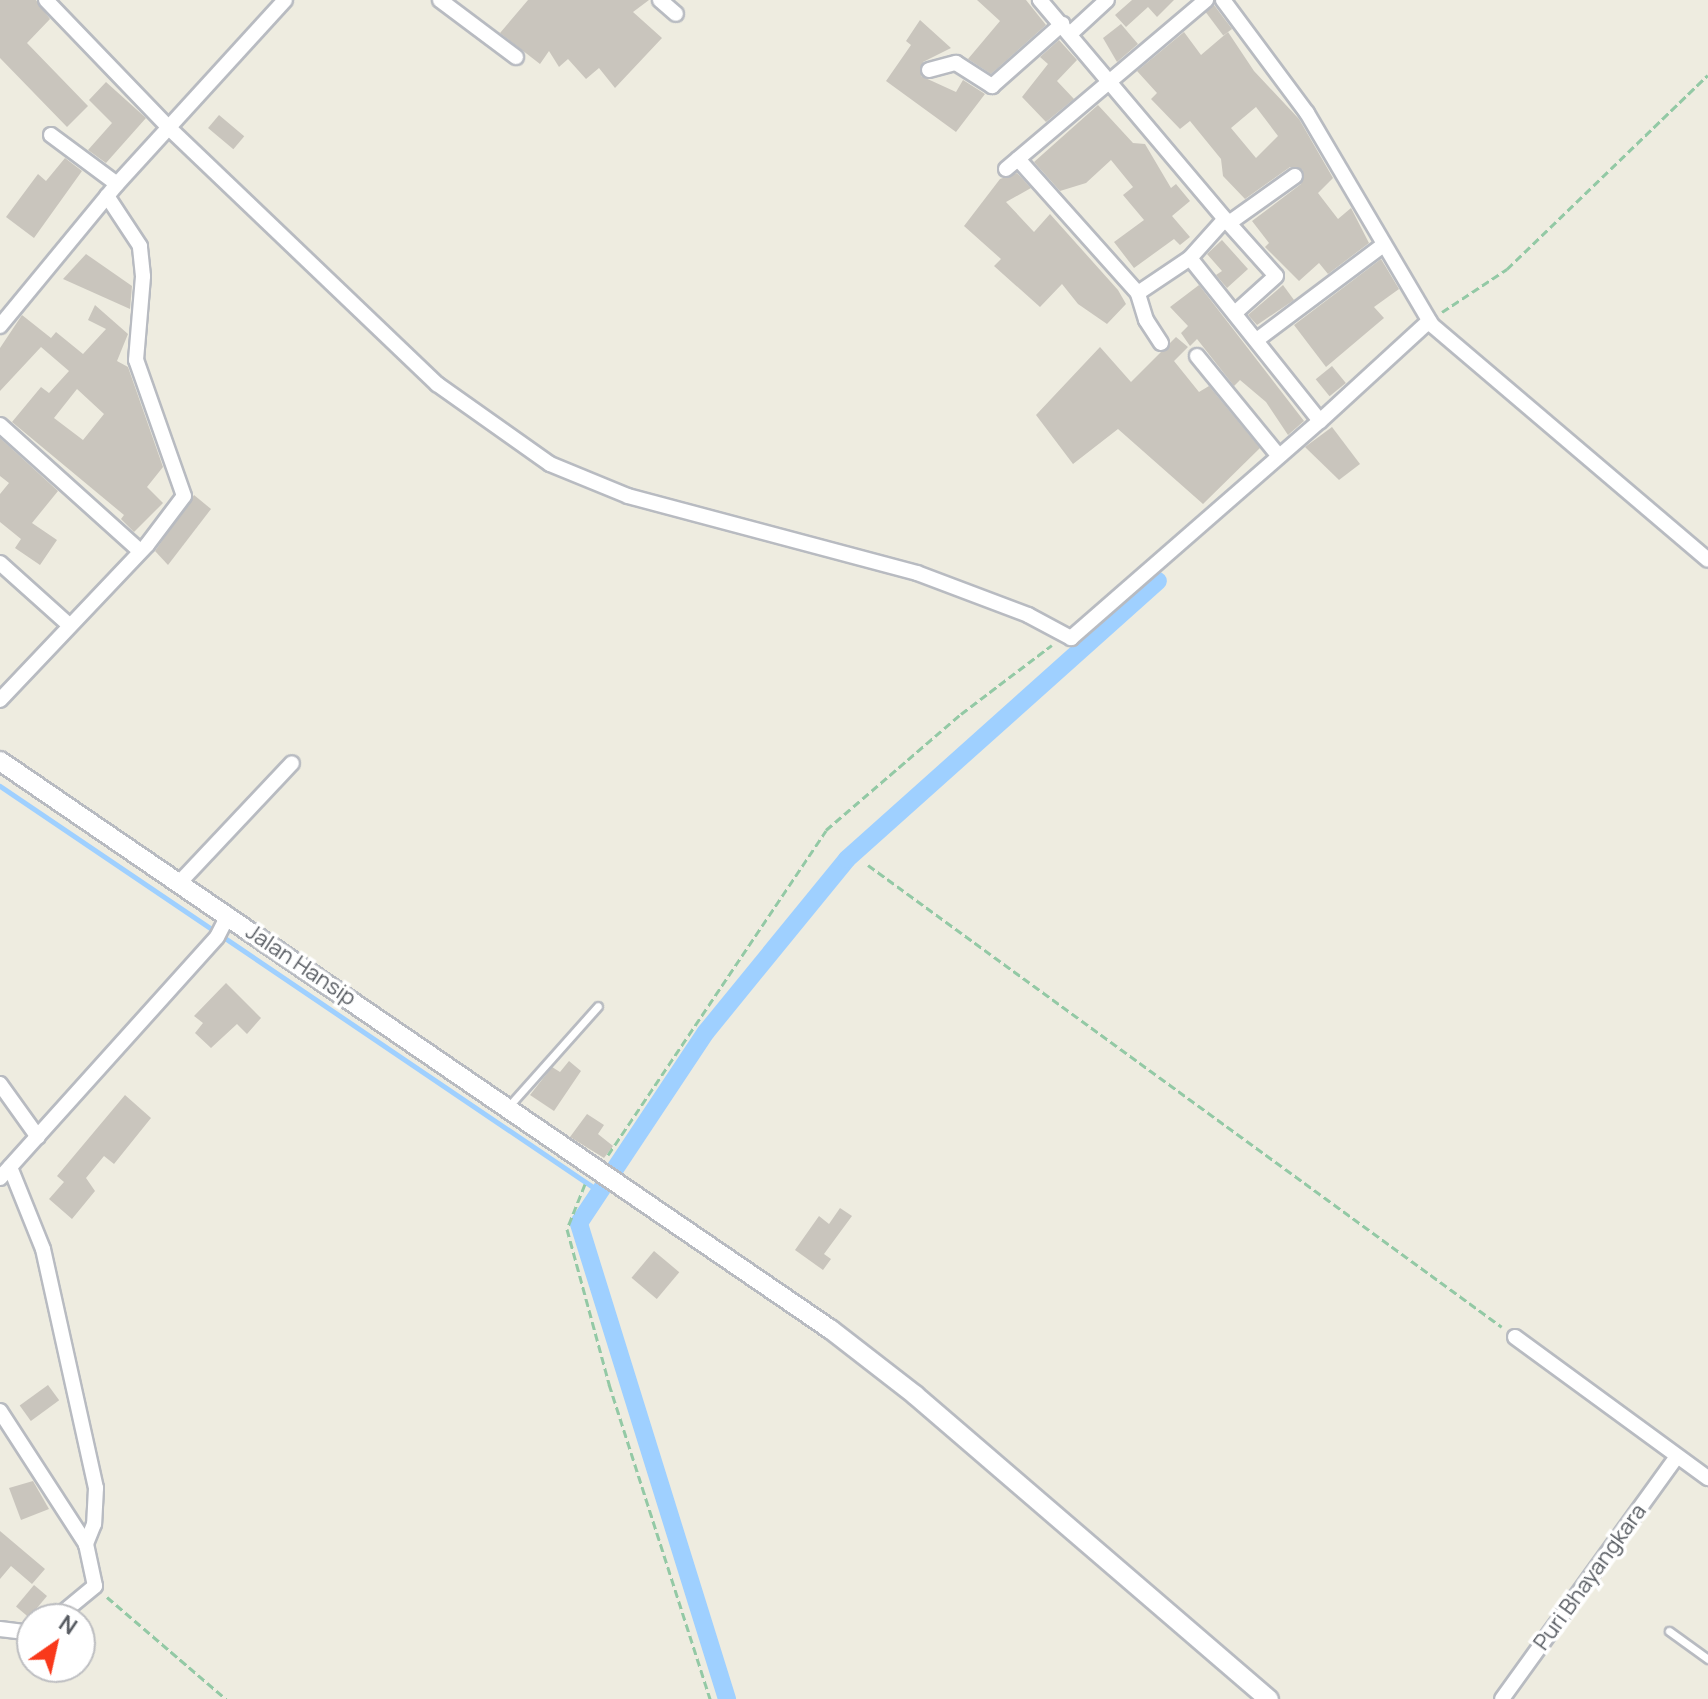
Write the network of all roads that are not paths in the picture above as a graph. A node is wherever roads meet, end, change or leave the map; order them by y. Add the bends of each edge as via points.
1 (46, 0) edge
2 (285, 0) edge
3 (440, 0) edge
4 (660, 0) edge
5 (1040, 0) edge
6 (1107, 0) edge
7 (1206, 0) edge
8 (1223, 0) edge
9 (676, 14) dead end
10 (1066, 29) junction
11 (516, 57) dead end
12 (929, 70) dead end
13 (1109, 80) junction
14 (169, 128) junction
15 (51, 135) dead end
16 (1295, 176) dead end
17 (117, 184) junction
18 (107, 196) junction
19 (1227, 221) junction
20 (1383, 245) junction
21 (1190, 258) junction
22 (1138, 293) junction
23 (1236, 312) junction
24 (1430, 323) junction
25 (0, 326) edge
26 (1258, 339) junction
27 (1161, 343) dead end
28 (1197, 356) dead end
29 (1320, 421) junction
30 (0, 425) edge
31 (1278, 455) junction
32 (140, 551) junction
33 (1708, 560) edge
34 (0, 563) edge
35 (69, 625) junction
36 (0, 700) edge
37 (0, 761) edge
38 (292, 763) dead end
39 (180, 882) junction
40 (225, 918) junction
41 (598, 1006) dead end
42 (0, 1084) edge
43 (508, 1107) junction
44 (38, 1137) junction
45 (5, 1172) edge
46 (1515, 1337) road end
47 (0, 1411) edge
48 (1677, 1456) junction
49 (1708, 1478) edge
50 (86, 1544) junction
51 (74, 1603) edge
52 (1669, 1631) dead end
53 (1708, 1659) edge
54 (1269, 1699) edge
55 (1502, 1699) edge

1 - 14 street
2 - 14 street
3 - 11 street
4 - 9 street
5 - 10 street
6 - 10 street
7 - 13 street
8 - 20 street via 1307,113
10 - 12 street via 992,86 956,63
10 - 13 street
13 - 19 street
13 - 22 street via 1012,164
14 - 17 street
14 - 31 street via 437,384 550,464 628,496 917,573 1077,633
15 - 17 street
16 - 19 street
17 - 18 street
18 - 25 street
18 - 32 street via 140,246 143,276 136,360 184,490 180,503
19 - 21 street
19 - 23 street via 1276,278
20 - 24 street
20 - 26 street
21 - 22 street
21 - 23 street
22 - 27 street via 1146,320
23 - 26 street via 1238,325
24 - 29 street
24 - 33 street
26 - 29 street
28 - 31 street
29 - 31 street
30 - 32 street
32 - 35 street
34 - 35 street
35 - 36 street
37 - 39 street, Jalan Hansip
38 - 39 street
39 - 40 street, Jalan Hansip
40 - 43 street, Jalan Hansip
40 - 44 street via 217,937
41 - 43 lane
42 - 44 street
43 - 54 street, Jalan Hansip via 593,1172 818,1321 915,1395
44 - 45 street
45 - 50 street via 43,1249 96,1488
46 - 48 street
47 - 50 street
48 - 49 street
48 - 55 street, Puri Bhayangkara
50 - 51 street via 95,1586
52 - 53 lane

